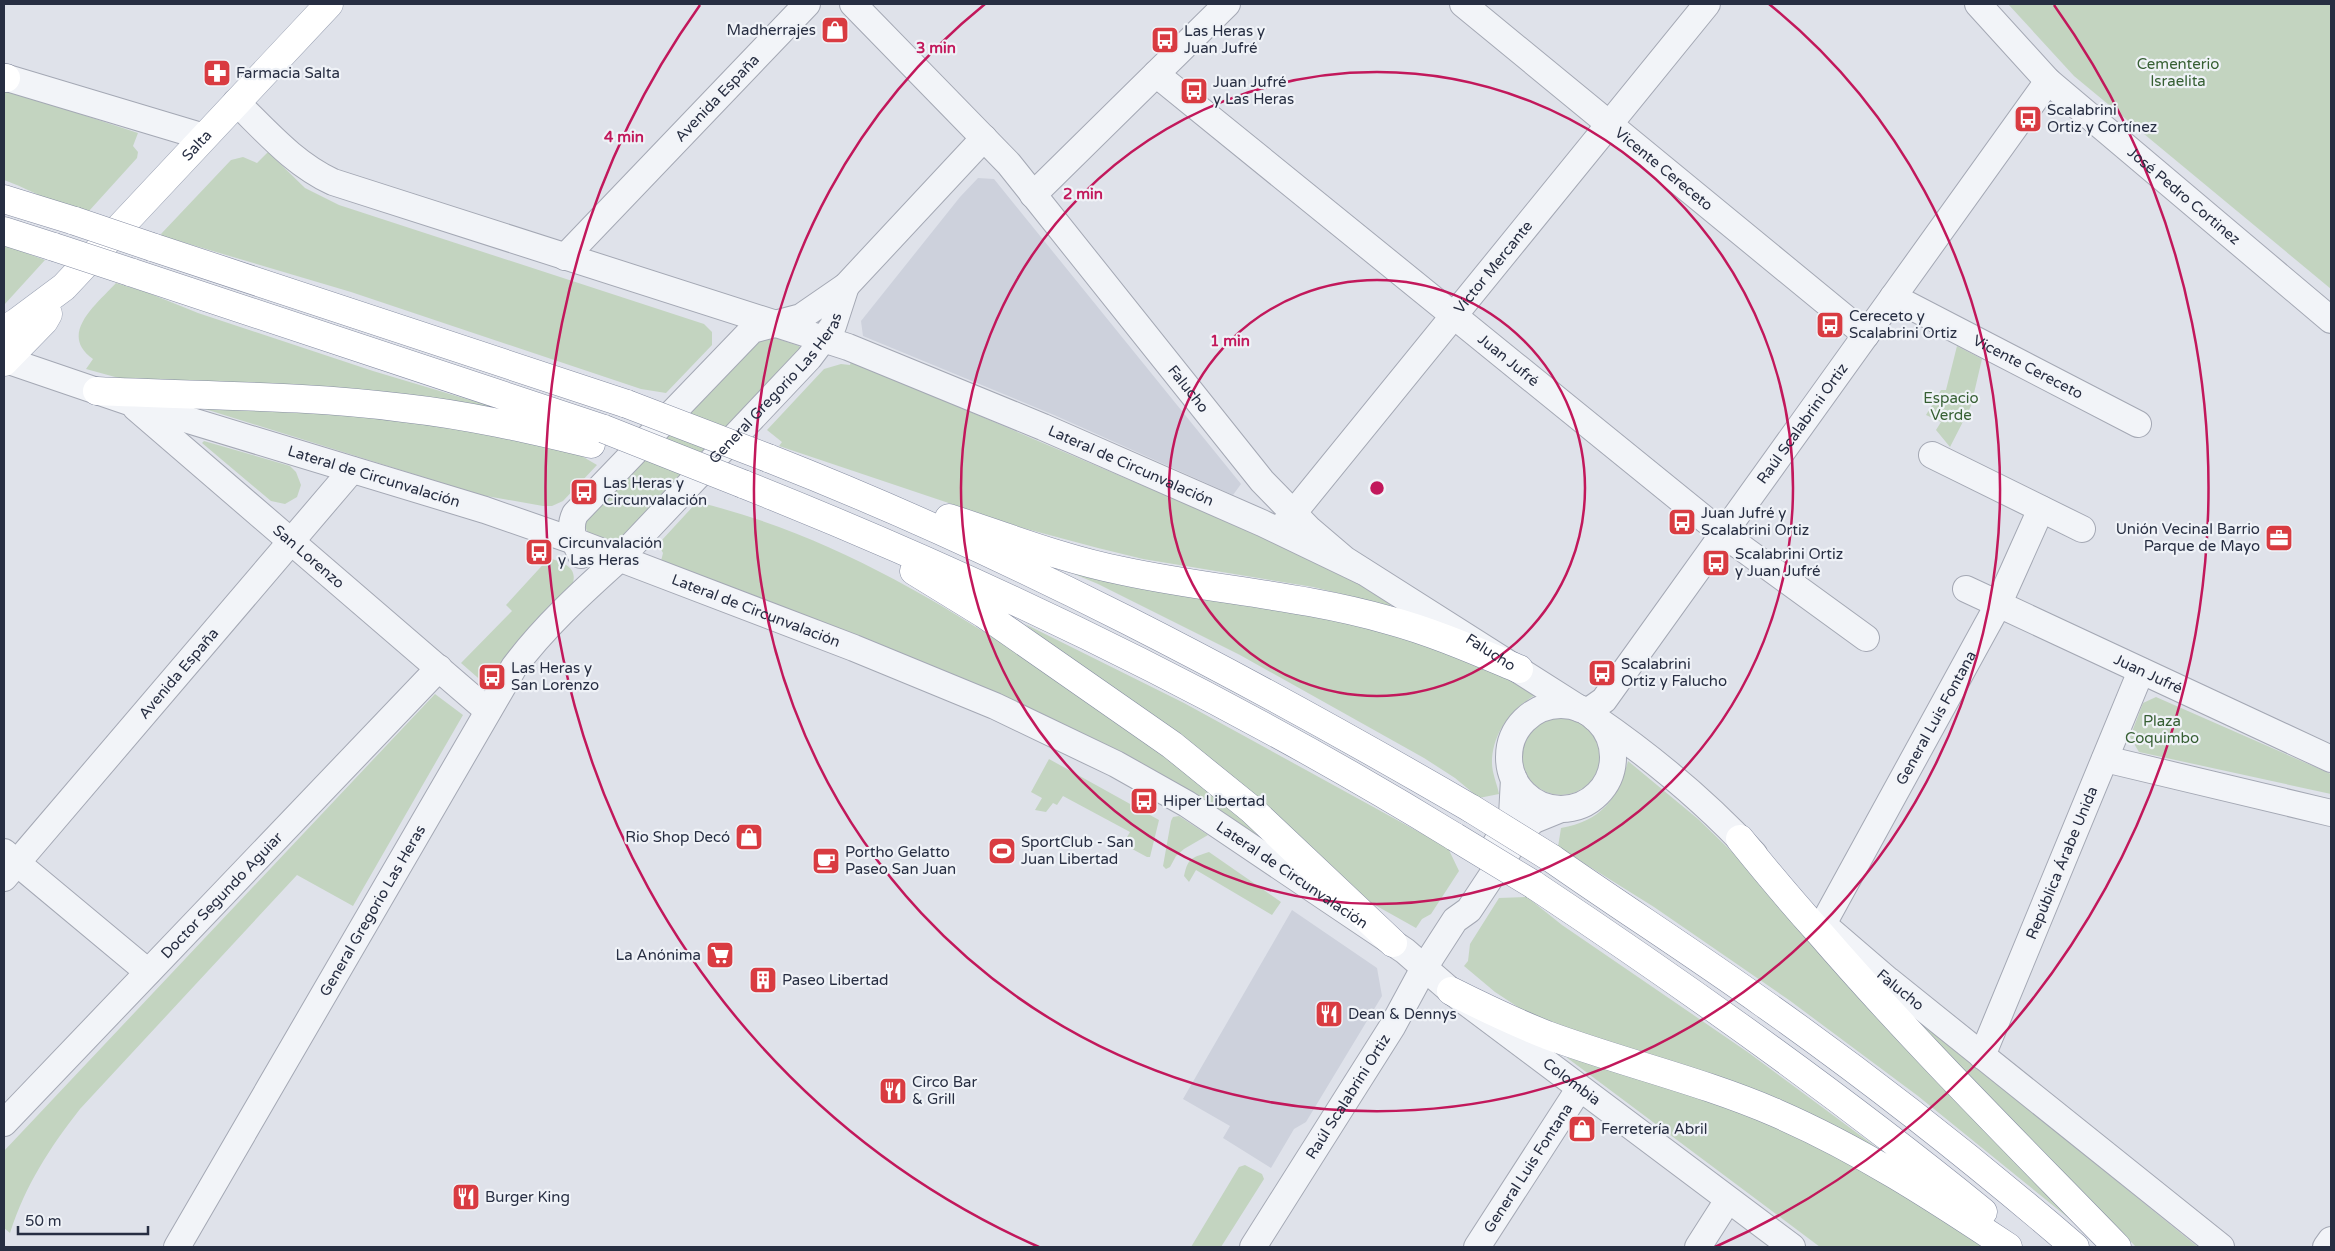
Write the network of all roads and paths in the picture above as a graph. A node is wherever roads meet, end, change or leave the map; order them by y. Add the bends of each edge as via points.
1 (329, 4) edge
2 (807, 4) edge
3 (853, 4) edge
4 (1227, 4) edge
5 (1463, 4) edge
6 (1707, 4) edge
7 (1978, 4) edge
8 (1156, 74) junction
9 (4, 78) edge
10 (2048, 81) junction
11 (236, 102) junction
12 (1609, 125) junction
13 (204, 136) junction
14 (984, 138) junction
15 (1033, 195) junction
16 (4, 199) edge
17 (4, 231) edge
18 (565, 257) junction
19 (846, 286) junction
20 (64, 287) junction
21 (1893, 297) junction
22 (1455, 315) junction
23 (2331, 320) edge
24 (776, 322) junction
25 (4, 330) edge
26 (1866, 335) junction
27 (826, 339) junction
28 (5, 361) edge
29 (97, 392) junction
30 (129, 402) junction
31 (2138, 424) dead end
32 (597, 437) junction
33 (1932, 455) dead end
34 (352, 470) junction
35 (821, 479) junction
36 (2042, 509) junction
37 (823, 516) junction
38 (1286, 522) junction
39 (2082, 529) dead end
40 (1723, 534) junction
41 (574, 541) junction
42 (291, 542) junction
43 (618, 559) junction
44 (585, 588) junction
45 (1966, 589) dead end
46 (1998, 604) junction
47 (1866, 638) dead end
48 (439, 668) junction
49 (1519, 670) junction
50 (2141, 671) junction
51 (488, 711) junction
52 (1587, 713) junction
53 (2105, 759) junction
54 (2331, 759) edge
55 (1514, 779) junction
56 (1561, 810) junction
57 (2331, 813) edge
58 (1740, 839) junction
59 (8, 864) edge
60 (1455, 920) junction
61 (1823, 924) junction
62 (1393, 943) junction
63 (1424, 968) junction
64 (148, 972) junction
65 (1451, 991) junction
66 (1982, 1056) junction
67 (1579, 1089) junction
68 (4, 1123) edge
69 (1728, 1200) junction
70 (2331, 1240) edge
71 (177, 1247) edge
72 (1253, 1247) edge
73 (1477, 1247) edge
74 (1698, 1247) edge
75 (1792, 1247) edge
76 (2008, 1247) edge
77 (2026, 1247) edge
78 (2076, 1247) edge
79 (2118, 1247) edge
80 (2221, 1247) edge
81 (2326, 1247) edge

1 - 11 main road, Salta
2 - 18 street, Avenida España
3 - 14 street, Falucho
4 - 8 street
5 - 12 street, Vicente Cereceto
6 - 12 street, Víctor Mercante
7 - 10 street, José Pedro Cortinez
8 - 15 street
8 - 22 street, Juan Jufré
9 - 13 street
10 - 21 street, Raúl Scalabrini Ortiz
10 - 23 street, José Pedro Cortinez
11 - 13 main road, Salta
11 - 18 street, Lateral de Circunvalación via 296,160 321,176
12 - 22 street, Víctor Mercante
12 - 26 street, Vicente Cereceto
13 - 20 main road, Salta
14 - 15 street, Falucho
14 - 19 street, General Gregorio Las Heras
15 - 38 street, Falucho via 1262,481
16 - 35 main road, bridge via 627,404
17 - 32 main road, bridge via 130,272
18 - 24 street, Lateral de Circunvalación
19 - 24 street, General Gregorio Las Heras via 801,317
19 - 27 street, General Gregorio Las Heras
20 - 25 main road, Salta
20 - 28 main road, Salta via 44,321
21 - 26 street, Raúl Scalabrini Ortiz
21 - 31 street, Vicente Cereceto
22 - 38 street, Víctor Mercante
22 - 40 street, Juan Jufré
24 - 27 street, Lateral de Circunvalación
24 - 41 street, General Gregorio Las Heras via 752,330 575,514 572,526
26 - 40 street, Raúl Scalabrini Ortiz
27 - 38 street, Lateral de Circunvalación
27 - 43 street, General Gregorio Las Heras
28 - 29 street, Lateral de Circunvalación
29 - 30 street, Lateral de Circunvalación
29 - 32 main road via 403,408
30 - 34 street, Lateral de Circunvalación
30 - 42 street, San Lorenzo
32 - 37 main road, bridge via 704,468
33 - 36 street
34 - 41 street, Lateral de Circunvalación
34 - 42 street, Avenida España
35 - 49 main road via 1053,553 1121,571 1387,619 1447,639
35 - 78 main road, bridge via 909,516 1122,616 1286,702 1472,809 1670,938 1808,1036 1962,1154
36 - 39 street
36 - 46 street, General Luis Fontana
37 - 62 main road via 984,614 1172,745 1251,809
37 - 77 main road, bridge via 1092,637 1308,751 1534,885 1787,1059 1891,1137
38 - 49 street, Falucho
40 - 47 street, Juan Jufré
40 - 52 street, Raúl Scalabrini Ortiz via 1604,700
41 - 43 street, Lateral de Circunvalación
41 - 44 street, General Gregorio Las Heras via 585,566
42 - 48 street, San Lorenzo
42 - 59 street, Avenida España
43 - 44 street, General Gregorio Las Heras
43 - 62 street, Lateral de Circunvalación via 854,648 1070,740 1180,800
44 - 51 street, General Gregorio Las Heras via 528,649
45 - 46 street, Juan Jufré
46 - 50 street, Juan Jufré
46 - 61 street, General Luis Fontana
48 - 51 street, San Lorenzo
48 - 64 street, Doctor Segundo Aguiar
49 - 52 street, Falucho
50 - 53 street, República Árabe Unida
50 - 54 street, Juan Jufré
51 - 71 street, General Gregorio Las Heras
52 - 55 street via 1565,706 1550,706 1523,722 1510,749
52 - 56 street via 1608,736 1612,748 1611,774 1605,786 1591,800
52 - 58 street, Falucho via 1647,755
53 - 57 street
53 - 66 street, República Árabe Unida
55 - 56 street via 1533,801 1546,808
55 - 60 street, Raúl Scalabrini Ortiz via 1512,816 1459,903
56 - 60 street, Raúl Scalabrini Ortiz via 1534,820 1522,830 1469,910
58 - 61 street, Falucho
58 - 79 main road via 1876,997
59 - 64 street
60 - 63 street, Raúl Scalabrini Ortiz
61 - 66 street, Falucho
62 - 63 street, Lateral de Circunvalación
63 - 65 street, Colombia
63 - 72 street, Raúl Scalabrini Ortiz via 1392,1027
64 - 68 street, Doctor Segundo Aguiar
65 - 67 street, Colombia
65 - 76 main road via 1548,1035 1715,1089 1776,1113 1896,1174
66 - 80 street, Falucho
67 - 69 street, Colombia
67 - 73 street, General Luis Fontana
69 - 74 street
69 - 75 street, Colombia
70 - 81 street

